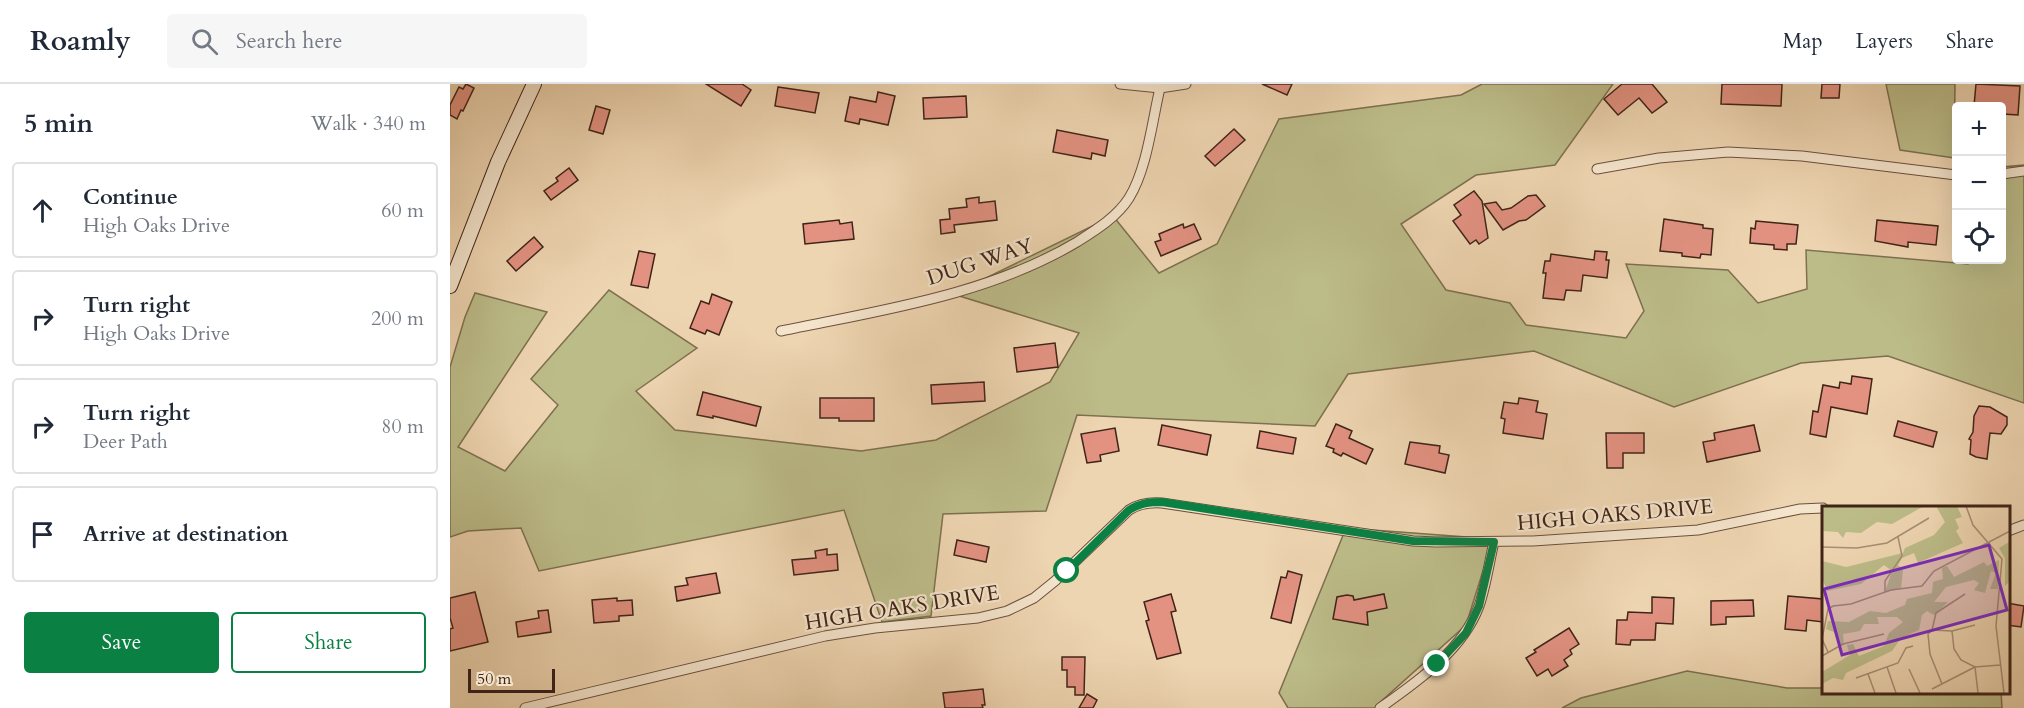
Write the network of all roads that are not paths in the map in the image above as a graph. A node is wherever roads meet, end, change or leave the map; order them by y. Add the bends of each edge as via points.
1 (534, 84) edge
2 (1120, 84) edge
3 (1186, 84) edge
4 (1160, 88) junction
5 (1597, 169) dead end
6 (2024, 171) edge
7 (2006, 173) edge
8 (1952, 175) edge
9 (450, 286) edge
10 (781, 331) dead end
11 (1822, 508) edge
12 (2024, 525) edge
13 (2009, 530) edge
14 (1494, 542) junction
15 (525, 708) edge
16 (1380, 708) edge

1 - 9 main road via 498,162
2 - 4 street
3 - 4 street
4 - 10 street, DUG WAY via 1133,190 1121,209 1091,233 1030,267 982,285
5 - 8 street via 1728,152 1803,156
6 - 7 street
11 - 14 street, HIGH OAKS DRIVE via 1800,508 1698,530
12 - 13 street
14 - 15 street, HIGH OAKS DRIVE via 1413,541 1148,502 1129,510 1034,598 1007,611 825,636
14 - 16 street via 1479,606 1466,633 1437,664

